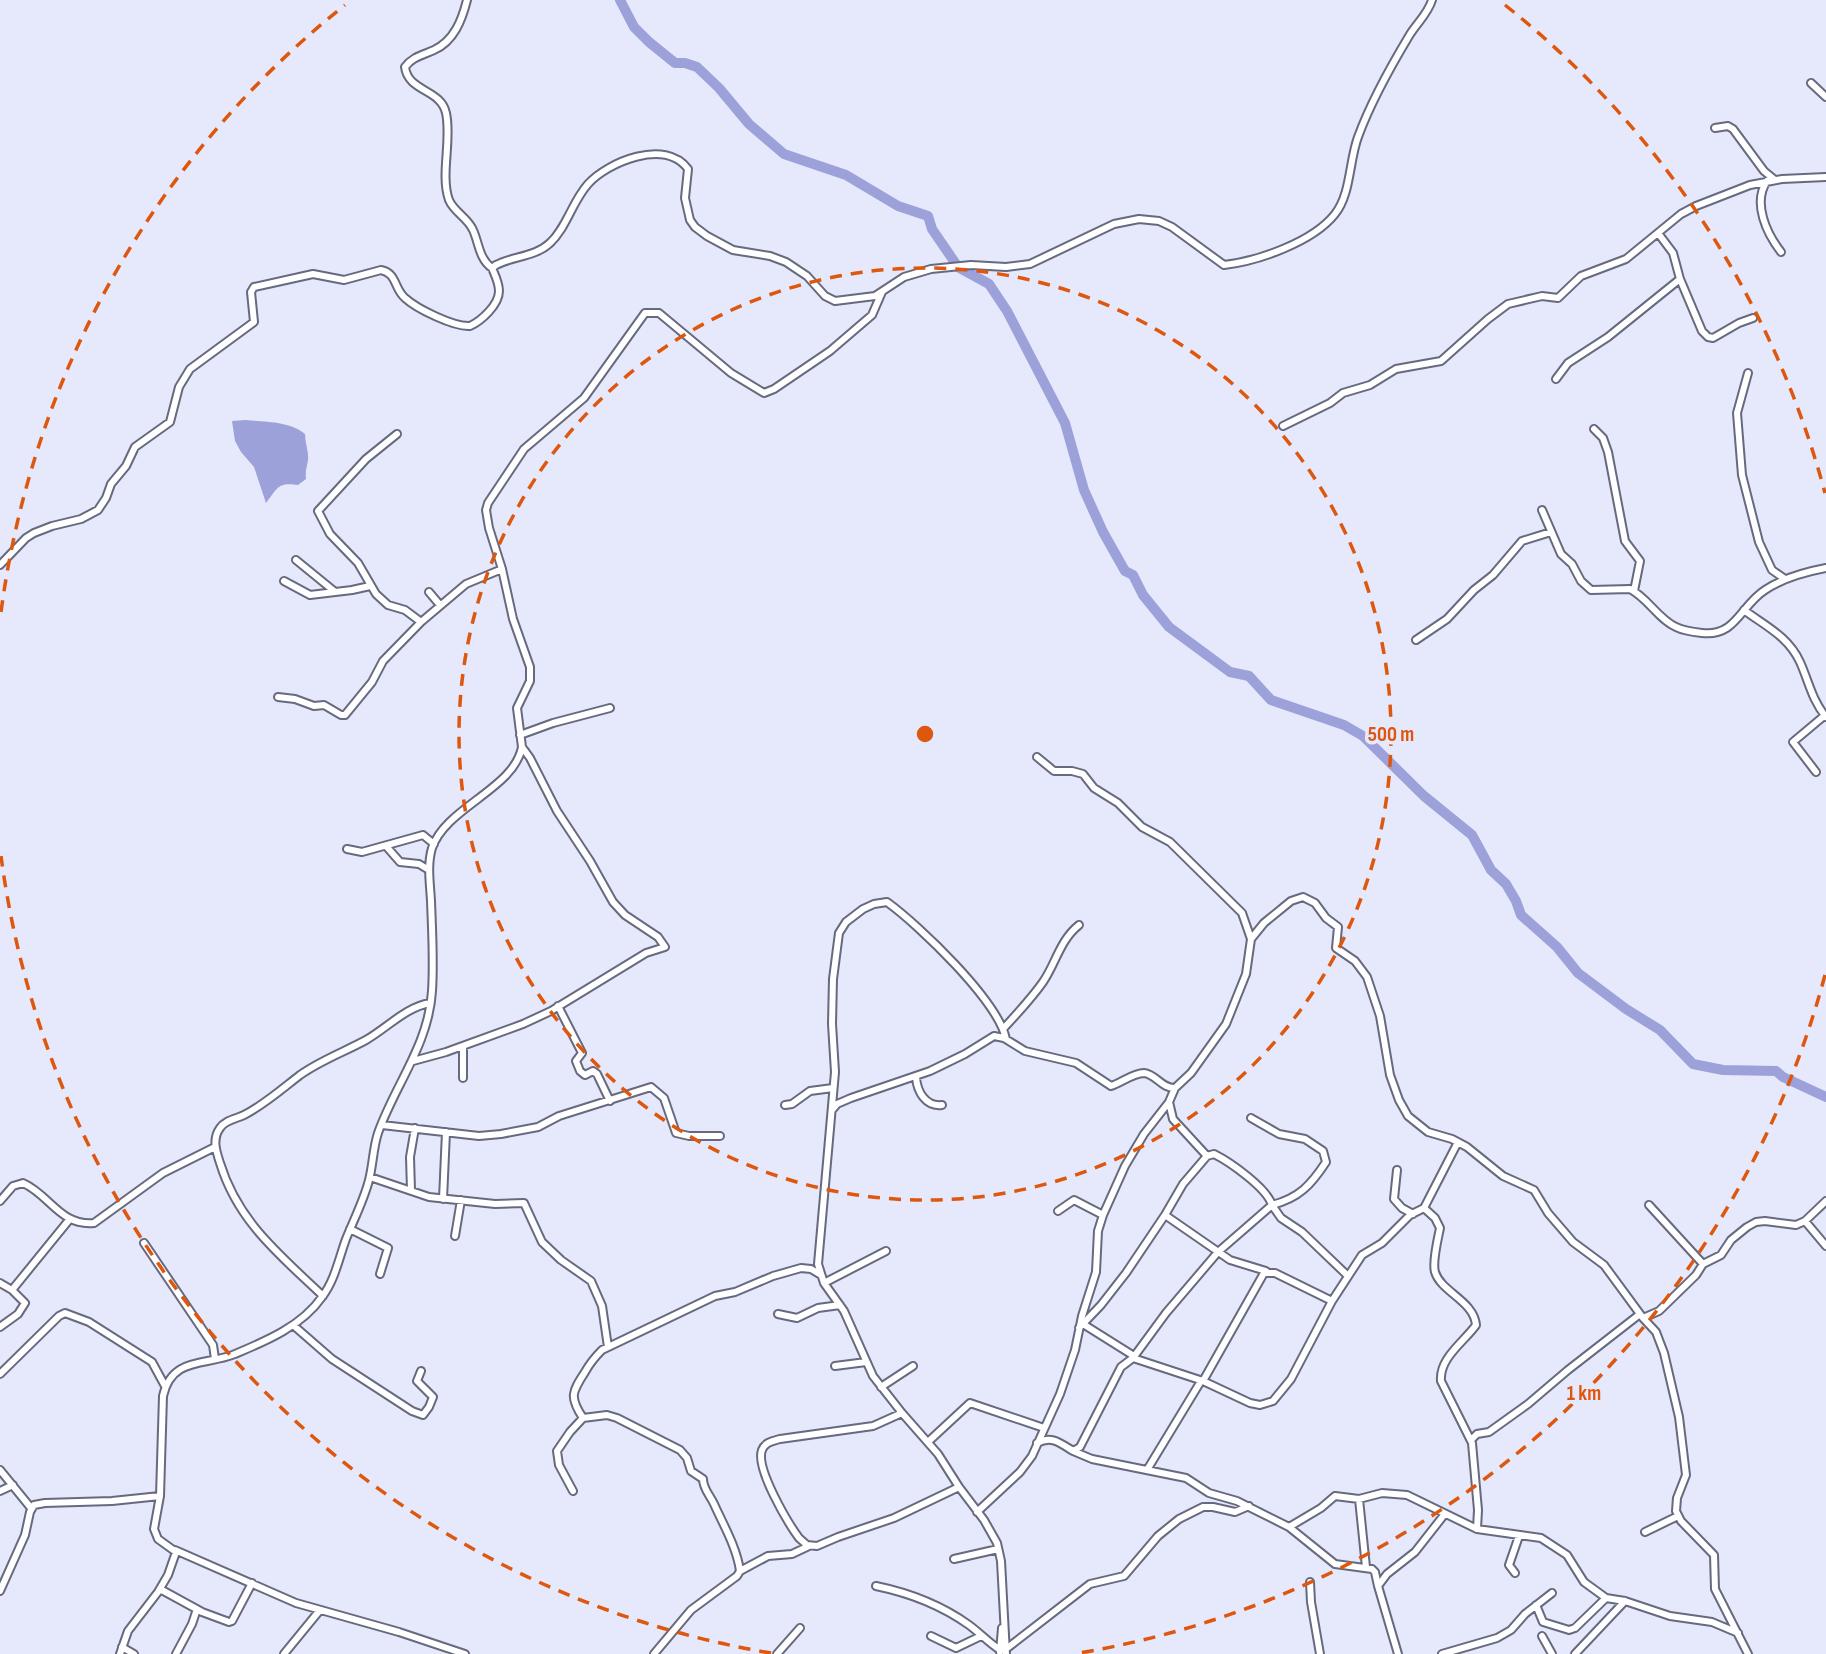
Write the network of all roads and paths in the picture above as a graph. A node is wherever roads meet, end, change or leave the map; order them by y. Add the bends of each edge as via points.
1 (467, 0) edge
2 (1432, 0) edge
3 (1811, 83) dead end
4 (1826, 97) edge
5 (1715, 128) dead end
6 (1826, 177) edge
7 (1775, 180) junction
8 (1767, 181) junction
9 (1658, 233) junction
10 (1780, 252) dead end
11 (492, 268) junction
12 (1680, 279) junction
13 (882, 292) junction
14 (1753, 318) dead end
15 (1748, 373) dead end
16 (1556, 379) dead end
17 (1283, 426) dead end
18 (1594, 429) dead end
19 (397, 434) dead end
20 (1542, 510) dead end
21 (1551, 532) junction
22 (296, 560) dead end
23 (0, 565) edge
24 (1826, 568) edge
25 (502, 569) junction
26 (1785, 579) junction
27 (284, 581) dead end
28 (370, 586) junction
29 (334, 591) junction
30 (1634, 591) junction
31 (429, 592) dead end
32 (440, 605) junction
33 (1744, 610) junction
34 (421, 622) junction
35 (1416, 640) dead end
36 (278, 697) dead end
37 (610, 708) dead end
38 (1825, 716) edge
39 (520, 735) junction
40 (522, 747) junction
41 (1037, 757) dead end
42 (1816, 772) dead end
43 (434, 844) junction
44 (386, 846) junction
45 (347, 849) dead end
46 (429, 870) junction
47 (1079, 925) dead end
48 (1251, 939) junction
49 (430, 1003) junction
50 (558, 1006) junction
51 (1003, 1029) junction
52 (1006, 1039) junction
53 (463, 1046) junction
54 (413, 1061) junction
55 (916, 1077) junction
56 (463, 1078) dead end
57 (833, 1088) junction
58 (1175, 1088) junction
59 (610, 1101) junction
60 (1169, 1101) junction
61 (785, 1105) dead end
62 (942, 1105) dead end
63 (832, 1110) junction
64 (1251, 1118) dead end
65 (382, 1125) junction
66 (415, 1128) junction
67 (446, 1132) junction
68 (720, 1136) dead end
69 (1458, 1142) junction
70 (215, 1147) junction
71 (1207, 1156) junction
72 (1397, 1170) dead end
73 (370, 1177) junction
74 (411, 1190) junction
75 (443, 1199) junction
76 (0, 1200) edge
77 (461, 1200) junction
78 (1826, 1201) edge
79 (1272, 1205) junction
80 (1650, 1206) dead end
81 (1423, 1208) junction
82 (1058, 1211) dead end
83 (1413, 1214) junction
84 (1103, 1215) junction
85 (1165, 1215) junction
86 (69, 1220) junction
87 (1805, 1221) junction
88 (350, 1229) junction
89 (455, 1236) dead end
90 (144, 1243) dead end
91 (1826, 1246) edge
92 (886, 1251) dead end
93 (1219, 1252) junction
94 (1703, 1264) junction
95 (1267, 1272) junction
96 (380, 1274) dead end
97 (821, 1275) junction
98 (1348, 1276) junction
99 (0, 1283) edge
100 (824, 1283) junction
101 (12, 1290) junction
102 (323, 1296) junction
103 (1332, 1301) junction
104 (840, 1306) junction
105 (778, 1314) dead end
106 (1642, 1316) junction
107 (293, 1325) junction
108 (1081, 1326) junction
109 (0, 1327) edge
110 (608, 1347) junction
111 (1134, 1357) junction
112 (215, 1359) junction
113 (866, 1362) junction
114 (835, 1366) dead end
115 (912, 1366) dead end
116 (421, 1371) dead end
117 (0, 1374) edge
118 (1202, 1381) junction
119 (165, 1386) junction
120 (881, 1387) junction
121 (902, 1413) junction
122 (583, 1418) junction
123 (1044, 1429) junction
124 (1471, 1440) junction
125 (929, 1441) junction
126 (1037, 1443) junction
127 (1073, 1451) junction
128 (0, 1470) edge
129 (1147, 1470) junction
130 (13, 1485) junction
131 (959, 1487) junction
132 (0, 1491) edge
133 (573, 1491) dead end
134 (160, 1496) junction
135 (1359, 1499) junction
136 (1249, 1506) junction
137 (31, 1508) junction
138 (977, 1512) junction
139 (1444, 1515) junction
140 (1678, 1517) junction
141 (1289, 1527) junction
142 (1477, 1529) junction
143 (1645, 1532) dead end
144 (1519, 1536) junction
145 (809, 1546) junction
146 (998, 1549) junction
147 (175, 1550) junction
148 (954, 1559) dead end
149 (1366, 1567) junction
150 (740, 1571) junction
151 (1375, 1572) junction
152 (1515, 1573) dead end
153 (1387, 1574) junction
154 (1310, 1582) dead end
155 (252, 1583) junction
156 (876, 1586) dead end
157 (1378, 1586) junction
158 (160, 1589) junction
159 (0, 1591) edge
160 (1552, 1593) dead end
161 (1606, 1598) junction
162 (1625, 1601) junction
163 (1536, 1605) junction
164 (197, 1609) junction
165 (320, 1610) junction
166 (800, 1628) dead end
167 (1740, 1634) junction
168 (931, 1636) dead end
169 (981, 1636) junction
170 (1542, 1636) dead end
171 (1395, 1642) junction
172 (121, 1651) edge
173 (1003, 1652) edge
174 (134, 1654) edge
175 (176, 1654) edge
176 (284, 1654) edge
177 (465, 1654) edge
178 (654, 1654) edge
179 (777, 1654) edge
180 (1320, 1654) edge
181 (1390, 1654) edge
182 (1398, 1654) edge
183 (1442, 1654) edge
184 (1552, 1654) edge
185 (1575, 1654) edge
186 (1748, 1654) edge

1 - 11 street via 451,37 405,67 412,84 440,99 445,109 449,198 470,223
2 - 13 street via 1357,138 1341,205 1306,238 1224,265 1172,227 1139,219 1114,224 1030,264 931,269 904,277
3 - 4 street
5 - 7 street via 1733,129
6 - 7 street
7 - 8 street
8 - 9 street via 1689,210
8 - 10 street via 1762,210
9 - 12 street via 1673,253
9 - 17 street via 1626,259 1581,276 1558,298 1542,296 1508,304 1441,361 1396,369
11 - 13 street via 550,242 577,198 597,177 636,155 661,154 688,169 685,198 691,220 707,236 733,250 786,262 830,299 842,301
11 - 23 street via 499,294 470,326 458,325 410,302 401,295 392,275 381,270 344,280 313,274 254,287 254,322 190,369 179,387 170,422 135,447 101,506 81,519 34,533
12 - 14 street via 1708,337
12 - 16 street via 1608,337 1567,363
13 - 25 street via 872,315 830,351 764,393 731,373 659,313 644,314 584,398 524,449 488,503 489,528
15 - 26 street via 1737,413 1742,475 1759,542 1772,570
18 - 30 street via 1608,452 1625,541 1640,561
19 - 28 street via 318,510 330,534 358,563
20 - 21 street
21 - 30 street via 1560,554 1591,590
21 - 35 street via 1522,541 1447,620
22 - 29 street
24 - 26 street
25 - 32 street via 466,584
25 - 39 street via 530,667 530,681 517,708
26 - 33 street
27 - 29 street via 310,595
28 - 29 street
28 - 34 street via 388,605
30 - 33 street via 1670,624 1690,632 1718,634
31 - 32 street
32 - 34 street
33 - 38 street via 1776,631 1793,650
34 - 36 street via 383,660 345,715 324,705
37 - 39 street
38 - 42 street via 1793,742
39 - 40 street
40 - 43 street via 513,766 463,810
40 - 50 street via 613,902 665,947 646,953
41 - 48 street via 1054,771 1083,774 1142,827 1170,842 1242,913
43 - 44 street via 422,835
43 - 46 street
44 - 45 street via 362,852
44 - 46 street via 400,862
46 - 49 street
47 - 51 street via 1066,938 1028,1002
48 - 58 street via 1246,974 1226,1024
48 - 69 street via 1291,901 1303,897 1315,903 1338,927 1336,948 1367,977 1380,1016 1390,1075 1408,1116 1428,1132
49 - 54 street
49 - 70 street via 320,1061 266,1101 224,1124
50 - 53 street
50 - 59 street via 582,1053 576,1060 580,1071 597,1074
51 - 52 street
51 - 57 street via 994,1012 932,940 887,902 874,904 852,917 839,933 833,979
52 - 55 street via 994,1036
52 - 58 street via 1025,1051 1076,1063 1111,1086 1143,1073
53 - 54 street
53 - 56 street
54 - 65 street
55 - 62 street via 925,1099
55 - 63 street via 851,1098
57 - 61 street via 810,1091
57 - 63 street
58 - 60 street
59 - 67 street via 521,1131 484,1136
59 - 68 street via 652,1087 664,1098 676,1133
60 - 71 street via 1173,1119
60 - 84 street via 1135,1147
63 - 97 street via 818,1256
64 - 79 street via 1279,1134 1311,1142 1326,1156 1307,1189
65 - 66 street
65 - 73 street
66 - 67 street
66 - 74 street
67 - 75 street
69 - 81 street
69 - 106 street via 1503,1176 1534,1190 1573,1242 1605,1265
70 - 86 street via 163,1173 94,1223
70 - 102 street via 227,1187 244,1216
71 - 79 street via 1224,1159 1268,1194
71 - 85 street
72 - 83 street via 1394,1199
73 - 74 street
73 - 88 street
74 - 75 street
75 - 77 street
76 - 86 street via 13,1186 23,1183
77 - 89 street
77 - 110 street via 524,1204 542,1242 591,1281 602,1306
78 - 87 street
79 - 93 street
79 - 98 street
80 - 94 street
81 - 83 street
81 - 124 street via 1440,1227 1435,1243 1437,1277 1476,1321 1440,1373
82 - 84 street via 1074,1200
83 - 98 street via 1362,1255
84 - 108 street via 1096,1272
85 - 93 street
85 - 108 street via 1126,1273
86 - 101 street
87 - 91 street
87 - 94 street via 1796,1225 1756,1222 1737,1234 1721,1255
88 - 96 street via 388,1248
88 - 102 street
90 - 112 street via 212,1345
92 - 100 street
93 - 95 street
93 - 111 street
94 - 106 street via 1665,1306
95 - 103 street
95 - 118 street
97 - 100 street
97 - 110 street via 804,1268 773,1276 707,1299
98 - 103 street
99 - 101 street
100 - 104 street
101 - 109 street via 25,1303
102 - 107 street
103 - 118 street via 1291,1379 1273,1401 1250,1403
104 - 105 street via 818,1308 797,1318
104 - 113 street
106 - 124 street via 1517,1412
106 - 140 street via 1661,1343 1679,1417 1686,1475 1675,1505
107 - 112 street via 261,1343
107 - 116 street via 341,1366 423,1415 433,1397 417,1381
108 - 111 street
108 - 123 street
110 - 122 street via 591,1361 574,1389 574,1401
111 - 118 street
111 - 127 street via 1121,1367 1083,1444
112 - 119 street via 190,1364
113 - 114 street
113 - 120 street
115 - 120 street
117 - 119 street via 65,1313 89,1322 152,1362
118 - 129 street
119 - 134 street
120 - 121 street
121 - 125 street
121 - 145 street via 873,1426 780,1439 764,1447 761,1459 771,1489 795,1533
122 - 133 street via 557,1451
122 - 150 street via 617,1418 680,1450 691,1471 703,1479
123 - 125 street via 970,1403
123 - 126 street
124 - 142 street
125 - 131 street
126 - 127 street via 1054,1440
126 - 138 street via 1020,1472
127 - 129 street
128 - 130 street
129 - 136 street via 1186,1478 1209,1493
130 - 132 street
130 - 137 street
131 - 138 street
131 - 145 street via 894,1518
134 - 137 street via 45,1503
134 - 147 street via 154,1534
135 - 139 street via 1382,1493 1407,1495
135 - 141 street via 1335,1496
135 - 149 street
136 - 141 street
136 - 173 street via 1235,1512 1203,1507 1179,1519 1124,1577 1090,1584
137 - 159 street via 25,1535
138 - 146 street
139 - 142 street
139 - 153 street via 1415,1552
140 - 143 street
140 - 167 street via 1714,1555 1715,1589
141 - 149 street via 1331,1562
142 - 144 street
144 - 152 street via 1509,1565
144 - 161 street via 1541,1538 1561,1549 1584,1582
145 - 150 street via 792,1554 768,1556
146 - 148 street
146 - 173 street
147 - 155 street
147 - 158 street
149 - 151 street
150 - 178 street via 691,1610
151 - 153 street
151 - 157 street
153 - 157 street
154 - 180 street
155 - 164 street via 232,1621
155 - 165 street
156 - 169 street via 933,1603
157 - 171 street
158 - 164 street
158 - 172 street via 128,1631
160 - 163 street
161 - 162 street
161 - 163 street via 1569,1630 1543,1622
162 - 167 street via 1670,1616 1712,1622
162 - 185 street
163 - 183 street via 1511,1630
164 - 175 street
165 - 176 street
165 - 177 street
166 - 179 street
167 - 186 street
168 - 169 street via 959,1648
169 - 173 street
170 - 184 street
171 - 181 street
171 - 182 street
172 - 174 street

